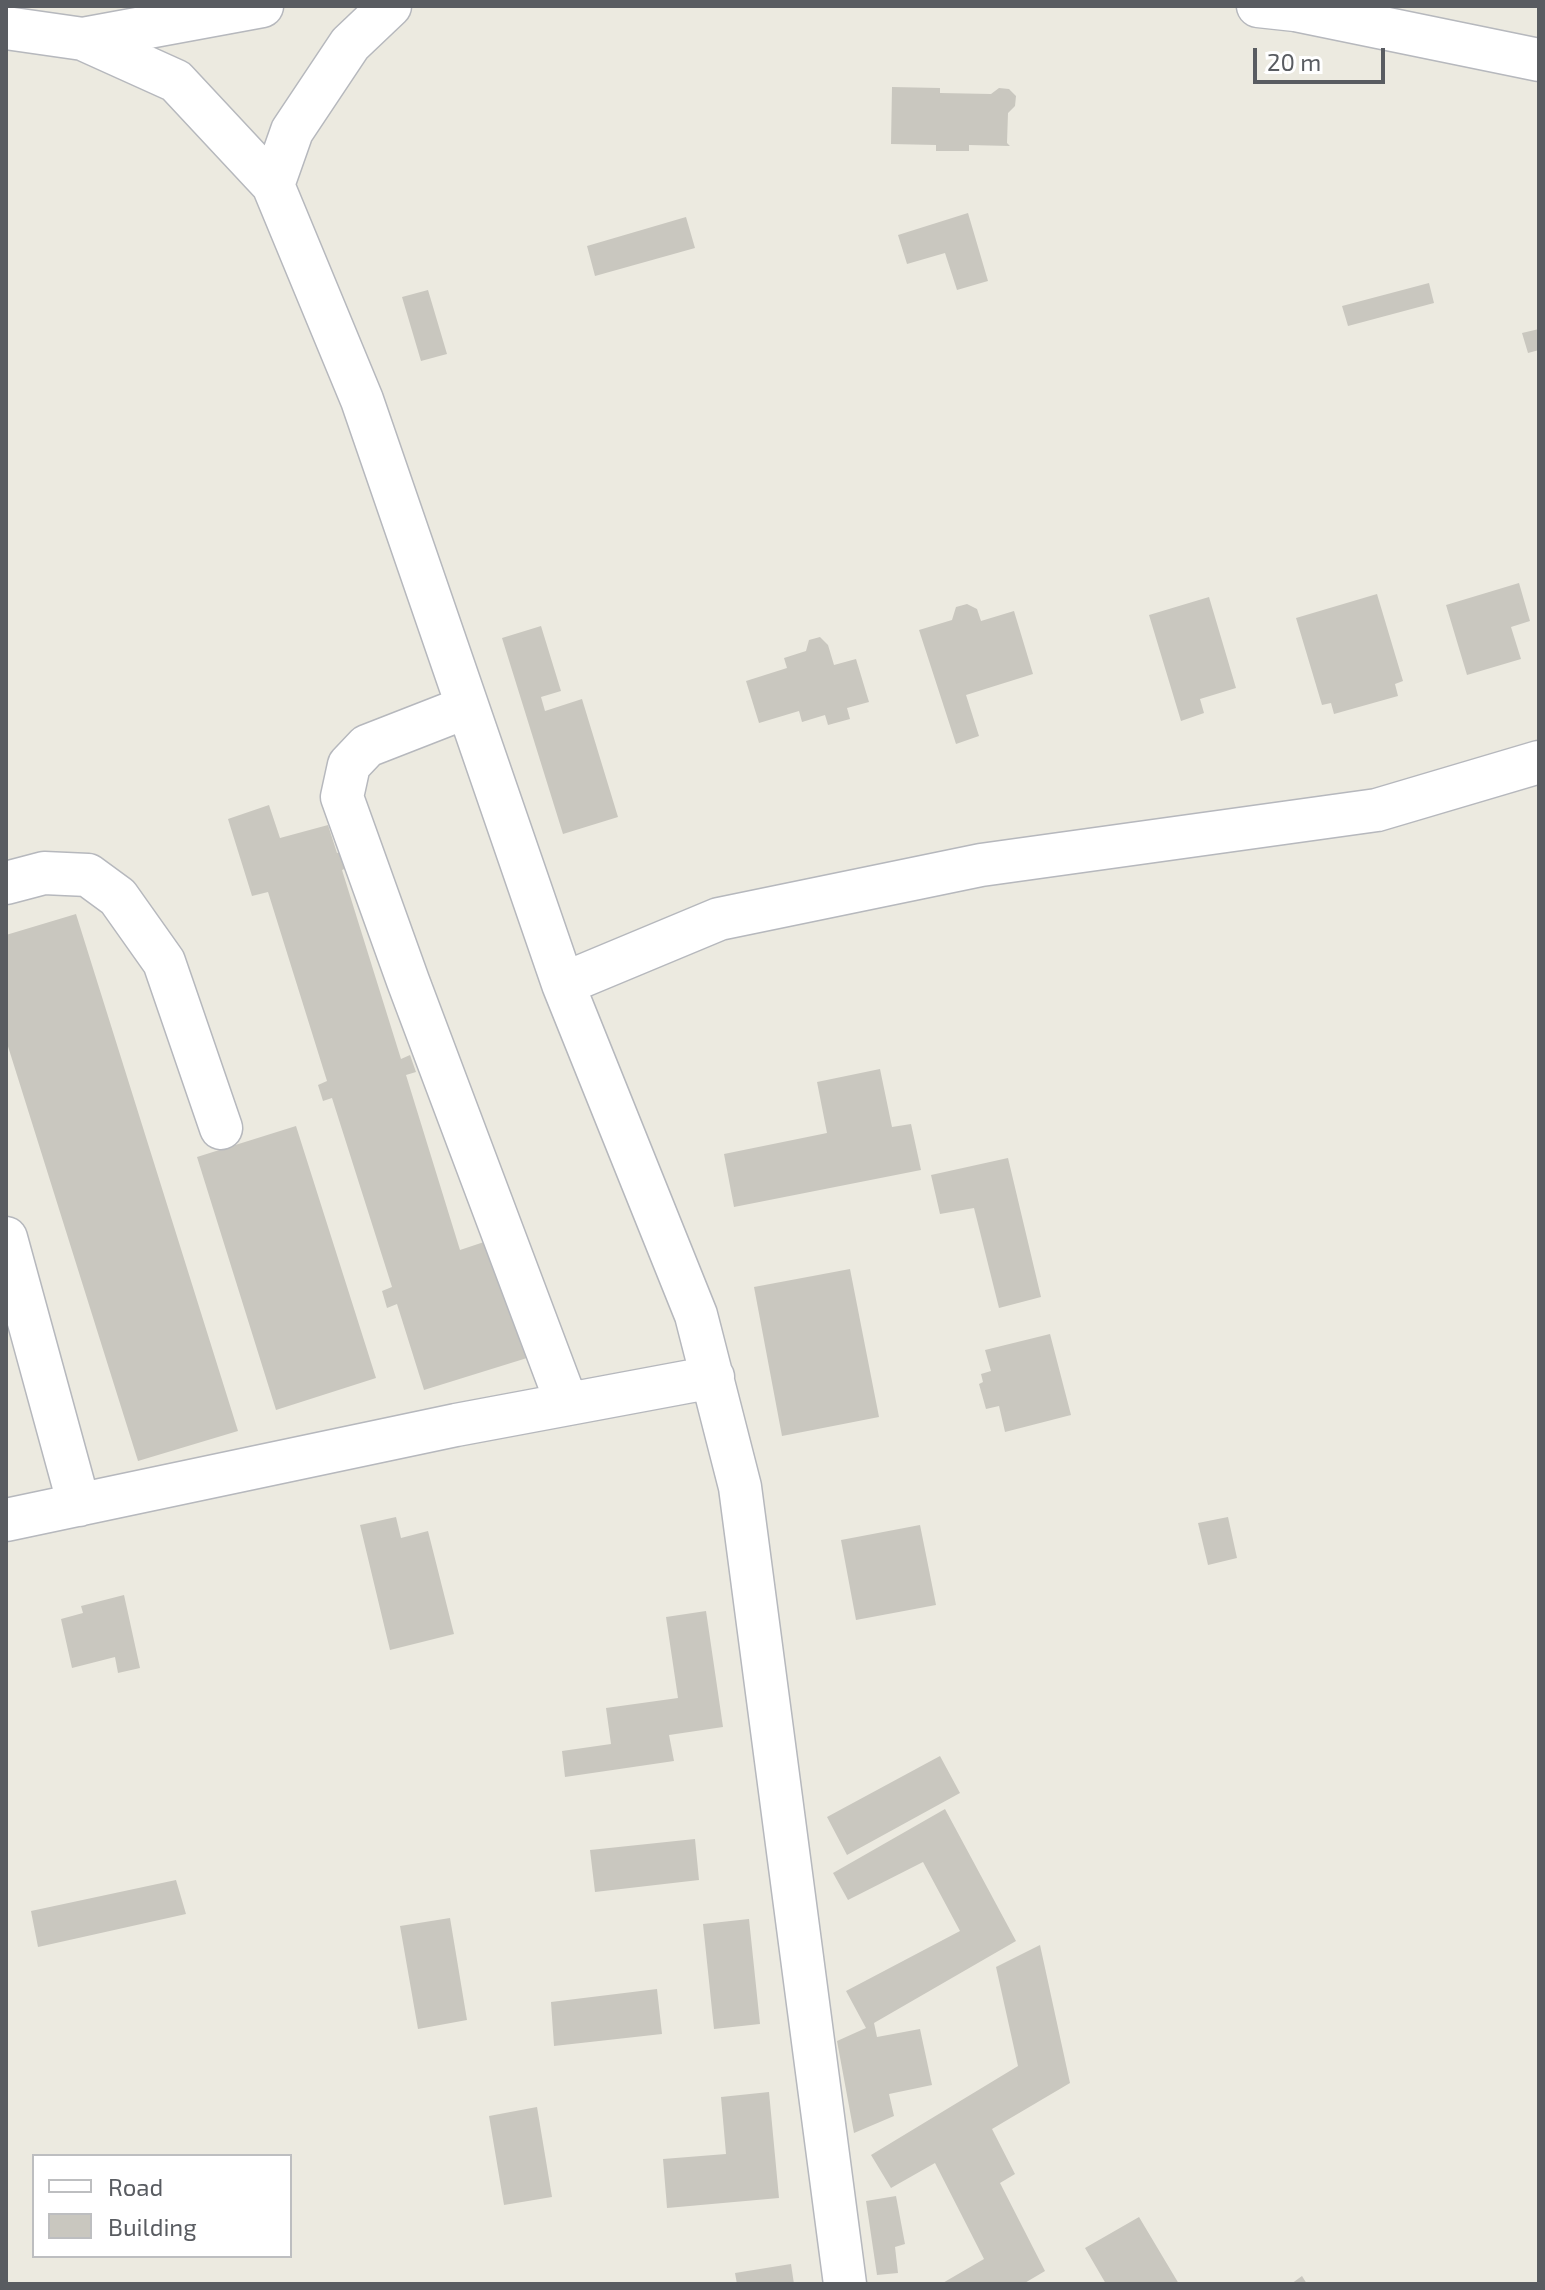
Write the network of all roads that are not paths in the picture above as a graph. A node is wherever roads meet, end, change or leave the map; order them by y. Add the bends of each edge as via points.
1 (262, 6) edge
2 (390, 6) edge
3 (1258, 6) edge
4 (6, 28) edge
5 (83, 39) junction
6 (1539, 60) edge
7 (273, 185) junction
8 (467, 707) junction
9 (1539, 762) edge
10 (6, 883) edge
11 (563, 984) junction
12 (221, 1128) dead end
13 (6, 1238) edge
14 (713, 1377) junction
15 (567, 1404) junction
16 (79, 1505) junction
17 (6, 1520) edge
18 (845, 2284) edge

1 - 5 street
2 - 7 street via 350,44 292,131
3 - 6 street
4 - 5 street
5 - 7 street via 176,81
7 - 8 street via 362,400
8 - 11 street
8 - 15 street via 367,746 349,765 342,797
9 - 11 street via 1377,810 981,865 719,919
10 - 12 street via 44,873 88,875 118,897 164,962
11 - 14 street via 696,1315
13 - 16 street
14 - 15 street
14 - 18 street via 740,1487
15 - 16 street
16 - 17 street

